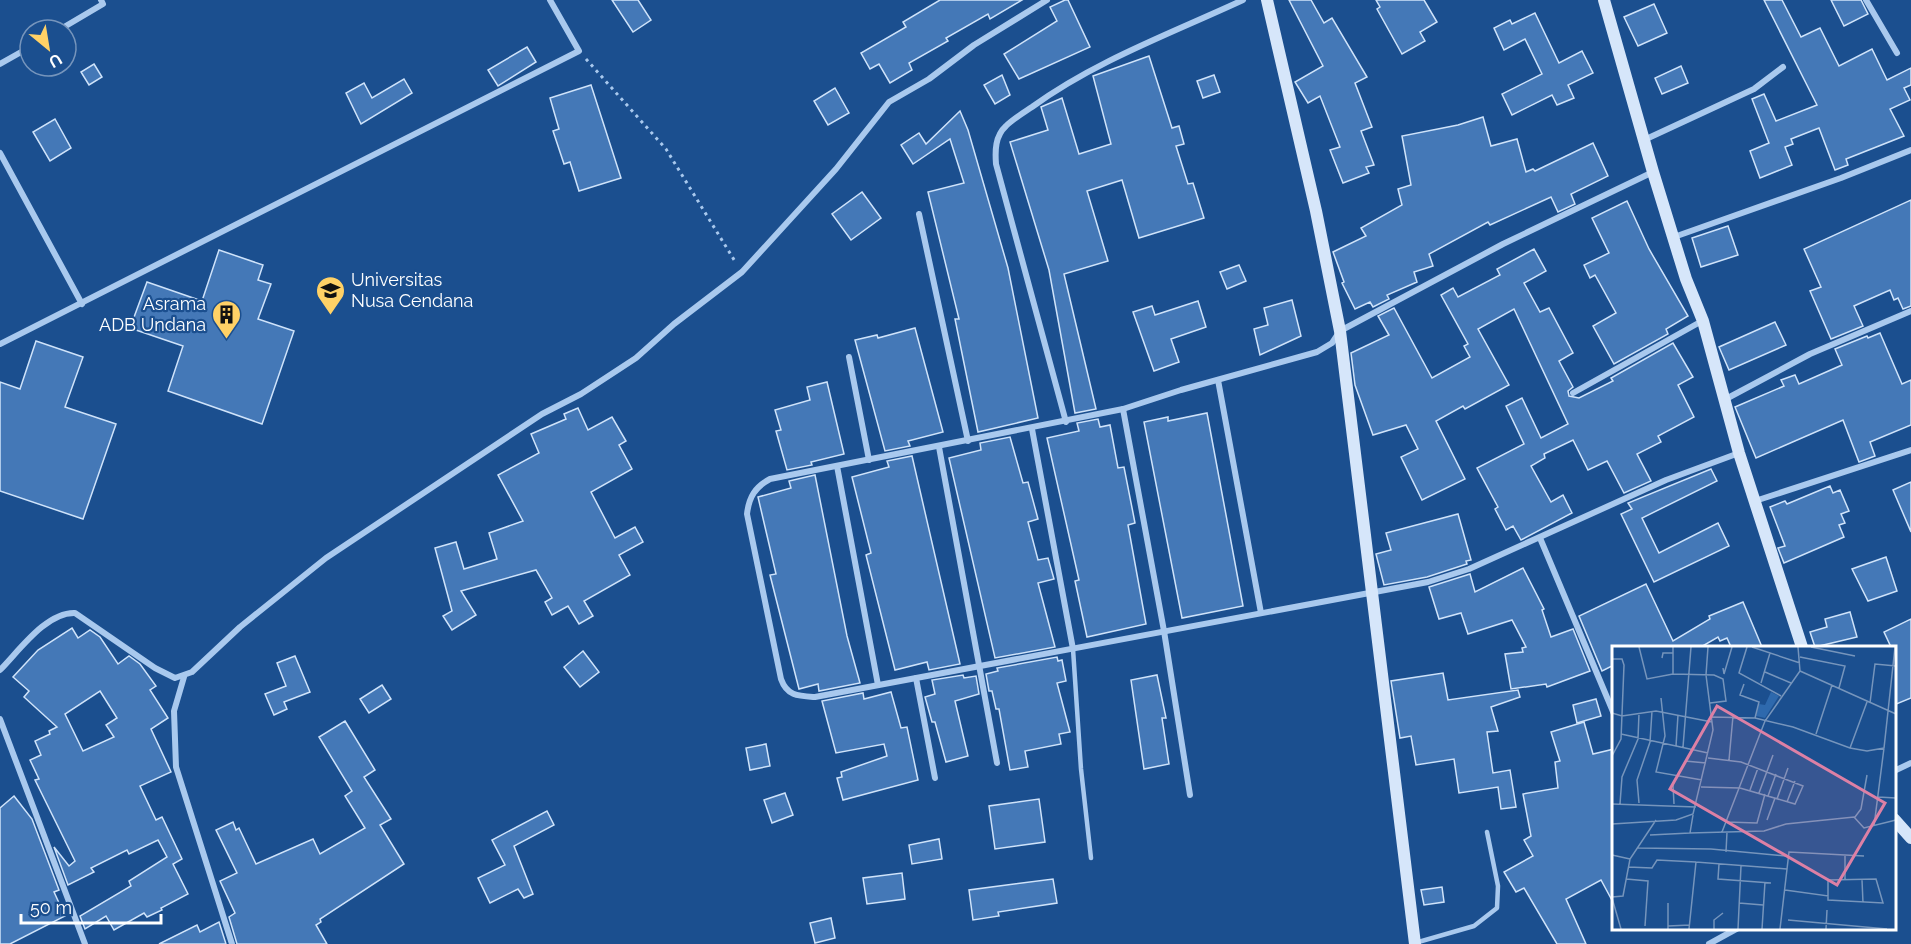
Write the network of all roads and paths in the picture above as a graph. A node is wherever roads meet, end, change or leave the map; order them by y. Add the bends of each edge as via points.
1 (101, 0) edge
2 (550, 0) edge
3 (1047, 0) edge
4 (1243, 0) edge
5 (1267, 0) edge
6 (1604, 0) edge
7 (1866, 0) edge
8 (78, 19) edge
9 (579, 51) junction
10 (1897, 53) dead end
11 (18, 54) edge
12 (0, 64) edge
13 (1783, 67) dead end
14 (1644, 140) junction
15 (1911, 150) edge
16 (0, 153) edge
17 (1653, 172) junction
18 (919, 214) dead end
19 (1674, 237) junction
20 (742, 272) junction
21 (82, 304) junction
22 (1911, 312) edge
23 (1703, 321) junction
24 (1340, 331) junction
25 (0, 344) edge
26 (849, 357) dead end
27 (1218, 380) junction
28 (1573, 393) dead end
29 (1724, 400) junction
30 (1123, 410) junction
31 (1066, 422) junction
32 (1032, 429) junction
33 (968, 441) junction
34 (939, 447) junction
35 (1911, 450) edge
36 (1739, 453) junction
37 (868, 460) junction
38 (837, 466) junction
39 (1755, 501) junction
40 (1540, 538) junction
41 (1371, 590) junction
42 (1261, 613) junction
43 (1164, 631) junction
44 (1802, 646) edge
45 (1073, 649) junction
46 (979, 666) junction
47 (0, 670) edge
48 (184, 676) junction
49 (916, 678) junction
50 (878, 685) junction
51 (1612, 709) edge
52 (0, 719) edge
53 (997, 764) dead end
54 (1911, 764) edge
55 (1896, 770) edge
56 (935, 778) dead end
57 (1190, 795) dead end
58 (1896, 823) edge
59 (1487, 831) dead end
60 (1911, 838) edge
61 (1091, 858) dead end
62 (1723, 929) edge
63 (1735, 929) edge
64 (1726, 935) junction
65 (1415, 943) edge
66 (85, 944) edge
67 (232, 944) edge
68 (1709, 944) edge

1 - 8 street via 104,4
2 - 9 street
3 - 20 street via 889,102 836,169
4 - 31 street via 1057,88 1005,127 998,138 996,164
5 - 24 street
6 - 14 street
7 - 10 street
9 - 20 path via 666,149
9 - 21 street via 125,278
11 - 12 street
13 - 14 street via 1754,89
14 - 17 street
15 - 19 street
16 - 21 street
17 - 19 street
17 - 24 street via 1503,244
18 - 33 street
19 - 23 street
20 - 48 street via 614,374 542,414 326,558
21 - 25 street
22 - 29 street via 1810,354
23 - 28 street
23 - 29 street
24 - 27 street via 1332,343 1317,352
24 - 41 street
26 - 37 street
27 - 30 street
27 - 42 street
29 - 36 street
30 - 31 street
30 - 43 street
31 - 32 street
32 - 33 street
32 - 45 street
33 - 34 street
34 - 37 street
34 - 46 street
35 - 39 street
36 - 39 street
36 - 40 street via 1666,480
37 - 38 street
38 - 50 street
38 - 50 street via 770,479 755,490 747,514 784,688 791,694 814,697
39 - 44 street
40 - 41 street via 1428,582
40 - 51 street
41 - 42 street
41 - 65 street
42 - 43 street
43 - 45 street
43 - 57 street
45 - 46 street
45 - 61 lane
46 - 49 street
46 - 53 street
47 - 48 street via 54,618 75,613 155,668 175,678
48 - 67 street via 174,711 176,768
49 - 50 street
49 - 56 street
52 - 66 street
54 - 55 street
58 - 60 street
59 - 65 lane via 1498,886 1497,908 1474,926
62 - 64 street
63 - 64 street
64 - 68 street

